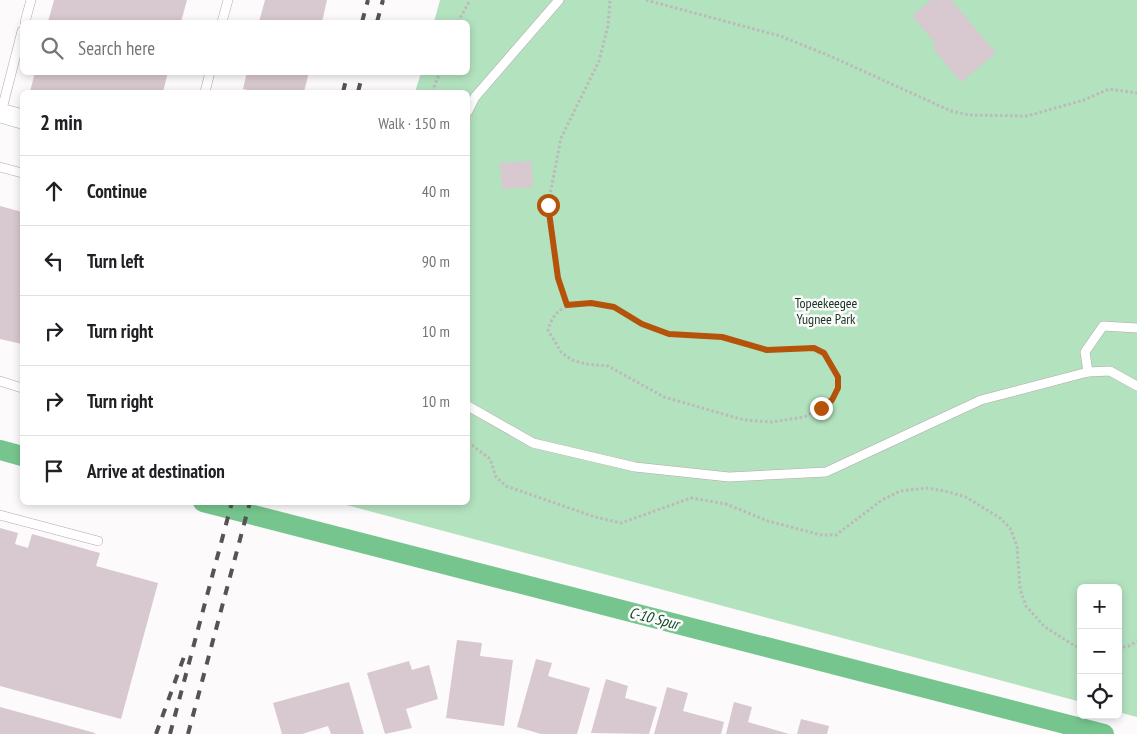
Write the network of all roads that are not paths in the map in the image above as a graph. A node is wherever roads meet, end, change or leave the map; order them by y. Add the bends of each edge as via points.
1 (31, 0) edge
2 (228, 0) edge
3 (559, 0) edge
4 (26, 20) edge
5 (223, 20) edge
6 (20, 38) edge
7 (209, 75) edge
8 (206, 90) edge
9 (470, 107) edge
10 (0, 113) edge
11 (20, 118) edge
12 (0, 167) edge
13 (20, 172) edge
14 (1137, 328) edge
15 (1088, 372) junction
16 (0, 381) edge
17 (1137, 386) edge
18 (20, 387) edge
19 (470, 407) edge
20 (0, 515) edge
21 (98, 541) dead end

1 - 4 lane
2 - 5 lane
3 - 9 lane via 475,97
6 - 10 lane
7 - 8 lane
10 - 11 street
12 - 13 lane
14 - 15 lane via 1104,326 1085,352
15 - 17 lane via 1110,370
15 - 19 lane via 981,400 826,472 729,477 636,467 533,442
16 - 18 lane
20 - 21 lane

